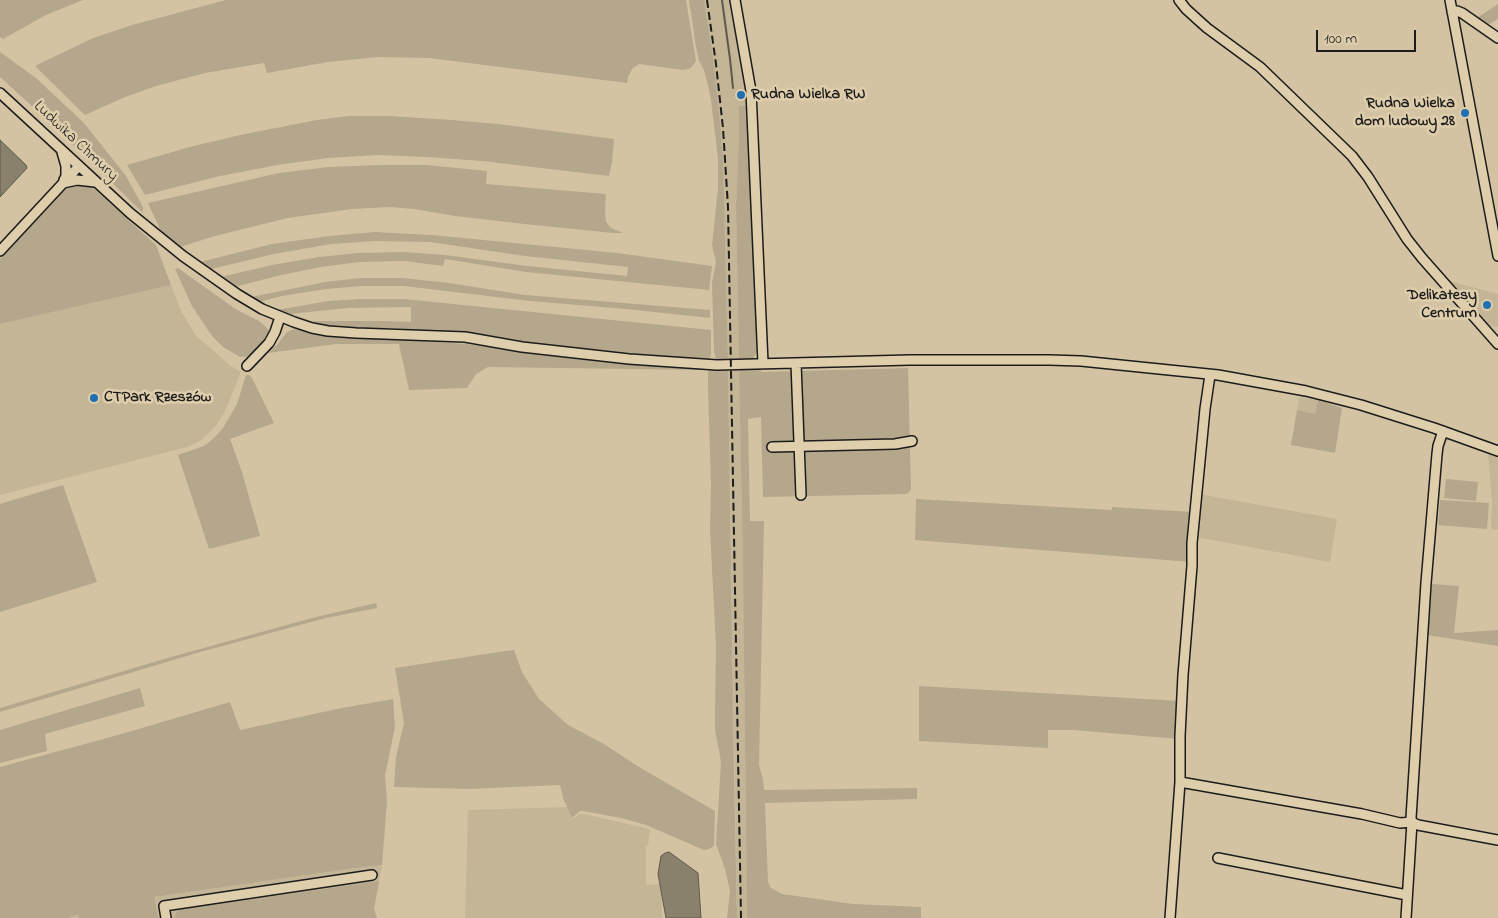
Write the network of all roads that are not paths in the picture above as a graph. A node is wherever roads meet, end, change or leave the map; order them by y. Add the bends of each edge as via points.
1 (735, 0) edge
2 (1179, 0) edge
3 (1450, 0) edge
4 (1452, 12) junction
5 (1498, 38) edge
6 (0, 93) edge
7 (62, 151) junction
8 (78, 166) junction
9 (96, 182) junction
10 (63, 183) junction
11 (0, 251) edge
12 (1498, 256) edge
13 (280, 317) junction
14 (1498, 344) edge
15 (763, 363) junction
16 (796, 363) junction
17 (246, 366) dead end
18 (1210, 375) junction
19 (1443, 431) junction
20 (912, 441) dead end
21 (772, 446) dead end
22 (799, 446) junction
23 (1498, 452) edge
24 (801, 494) dead end
25 (1180, 782) junction
26 (1412, 822) junction
27 (1498, 840) edge
28 (1218, 858) dead end
29 (372, 875) dead end
30 (1407, 894) junction
31 (166, 918) edge
32 (1170, 918) edge
33 (1406, 918) edge

1 - 15 street via 751,90
2 - 14 street via 1207,28 1260,67 1352,156 1407,239
3 - 4 street
4 - 5 street via 1462,13
4 - 12 street
6 - 7 street, Ludwika Chmury
7 - 8 street, Ludwika Chmury
7 - 10 street via 66,170
8 - 9 street, Ludwika Chmury
8 - 10 street
9 - 10 street via 77,180
9 - 13 street, Ludwika Chmury via 183,256 237,294
10 - 11 street
13 - 15 street, Ludwika Chmury via 328,331 465,337 629,360 717,365
13 - 17 street via 269,343
15 - 16 street, Ludwika Chmury
16 - 18 street, Ludwika Chmury via 1049,360
16 - 22 street
18 - 19 street, Ludwika Chmury via 1306,391
18 - 25 street via 1192,544
19 - 23 street, Ludwika Chmury
19 - 26 street via 1437,454 1426,581
20 - 22 street
21 - 22 street
22 - 24 street
25 - 26 street via 1400,823
25 - 32 street
26 - 27 street
26 - 30 street
28 - 30 street
29 - 31 street via 164,906
30 - 33 street

